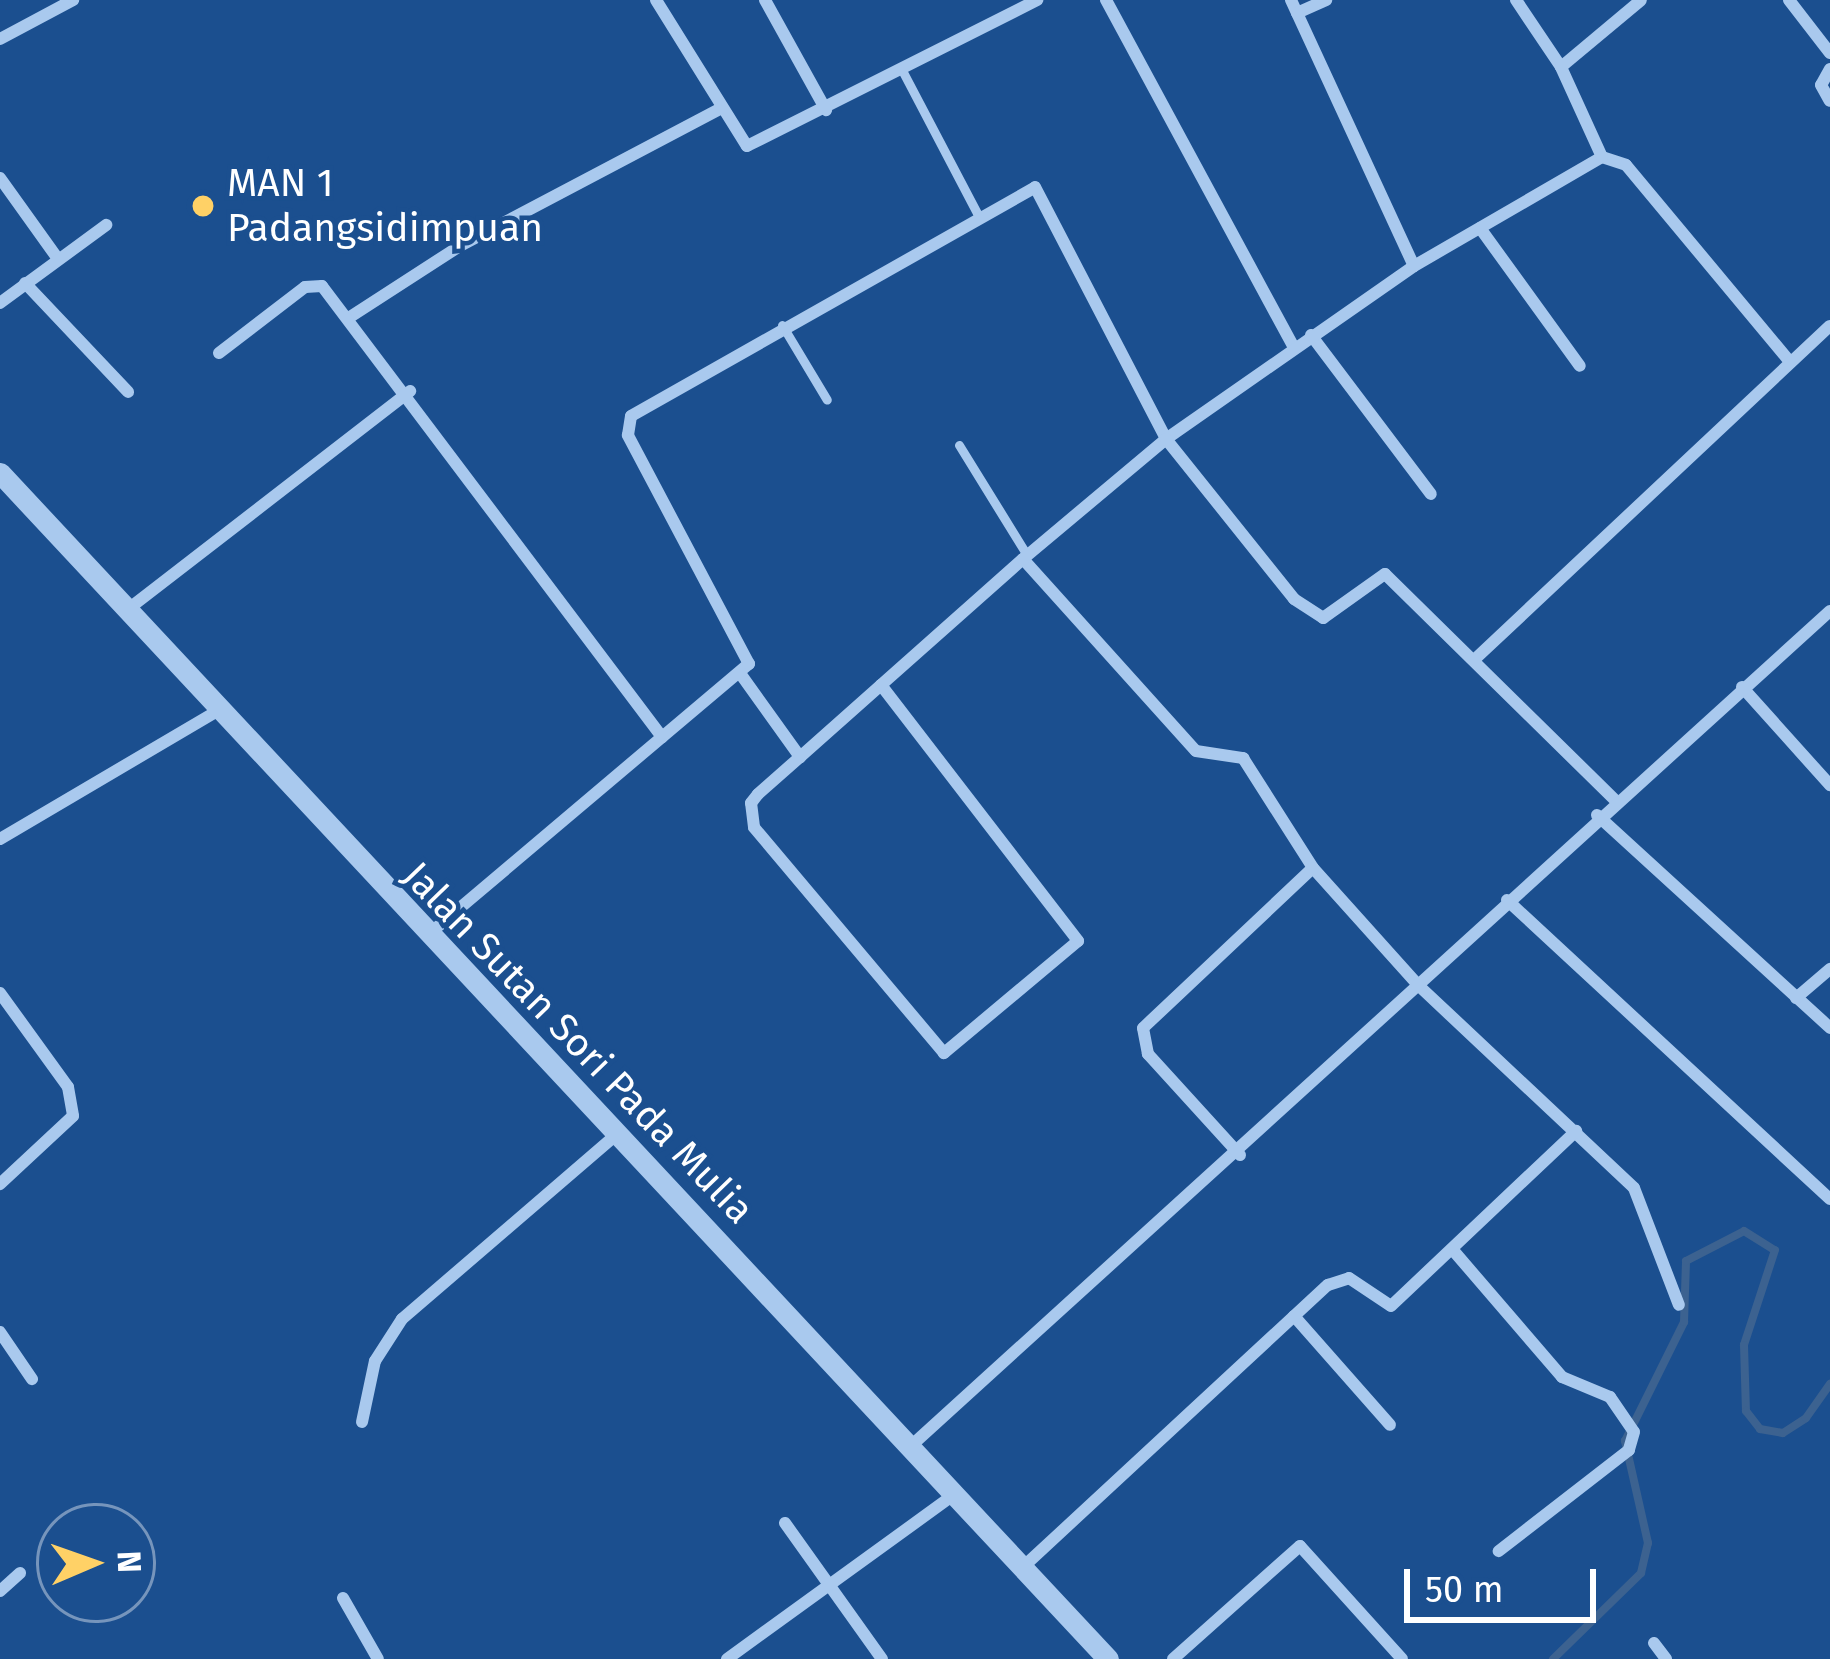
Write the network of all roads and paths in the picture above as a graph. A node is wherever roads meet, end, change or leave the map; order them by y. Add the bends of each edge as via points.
1 (73, 0) edge
2 (656, 0) edge
3 (765, 0) edge
4 (1037, 0) edge
5 (1106, 0) edge
6 (1326, 0) edge
7 (1516, 0) edge
8 (1641, 0) edge
9 (1789, 0) edge
10 (1294, 6) edge
11 (0, 39) edge
12 (1830, 53) edge
13 (1561, 68) junction
14 (1830, 69) edge
15 (903, 71) junction
16 (1830, 101) edge
17 (718, 110) junction
18 (826, 110) junction
19 (1601, 157) junction
20 (0, 178) edge
21 (978, 215) junction
22 (106, 225) dead end
23 (1480, 228) junction
24 (58, 259) junction
25 (1414, 266) junction
26 (25, 284) junction
27 (0, 303) edge
28 (350, 317) junction
29 (782, 325) junction
30 (1830, 326) edge
31 (1311, 335) junction
32 (1293, 346) junction
33 (219, 353) dead end
34 (1787, 358) junction
35 (1580, 366) dead end
36 (410, 391) junction
37 (128, 392) dead end
38 (827, 400) dead end
39 (1166, 440) junction
40 (959, 445) dead end
41 (0, 473) edge
42 (1432, 494) dead end
43 (1025, 557) junction
44 (127, 610) junction
45 (1830, 611) edge
46 (1474, 660) junction
47 (742, 676) junction
48 (881, 685) junction
49 (1742, 687) junction
50 (219, 710) junction
51 (662, 737) junction
52 (800, 757) junction
53 (1830, 785) edge
54 (1614, 799) junction
55 (1597, 815) junction
56 (0, 839) edge
57 (1313, 868) junction
58 (1507, 900) junction
59 (424, 938) junction
60 (1830, 970) edge
61 (1418, 985) junction
62 (0, 993) edge
63 (1796, 998) junction
64 (1830, 1028) edge
65 (1576, 1131) junction
66 (618, 1133) junction
67 (1240, 1155) junction
68 (0, 1184) edge
69 (1830, 1199) edge
70 (1452, 1250) junction
71 (1679, 1305) dead end
72 (1294, 1316) junction
73 (0, 1332) edge
74 (32, 1379) dead end
75 (362, 1422) dead end
76 (1390, 1425) dead end
77 (912, 1445) junction
78 (955, 1494) junction
79 (785, 1523) dead end
80 (1499, 1551) dead end
81 (1022, 1568) junction
82 (20, 1573) dead end
83 (829, 1582) junction
84 (0, 1591) edge
85 (343, 1598) dead end
86 (1654, 1643) dead end
87 (378, 1659) edge
88 (727, 1659) edge
89 (882, 1659) edge
90 (1108, 1659) edge
91 (1173, 1659) edge
92 (1402, 1659) edge
93 (1666, 1659) edge

1 - 11 street
2 - 17 street
3 - 18 street
4 - 15 street
5 - 32 street
6 - 10 street
7 - 13 street
8 - 13 street
9 - 12 street
10 - 25 street
13 - 19 street
14 - 16 street via 1821,85
15 - 18 street
15 - 21 lane
17 - 18 street via 747,146
17 - 28 street via 476,236
19 - 23 street
19 - 34 street via 1626,165
20 - 24 street
21 - 29 street
21 - 39 street via 1031,187 1043,193
22 - 24 street
23 - 25 street
23 - 35 street
24 - 26 street
25 - 31 street
26 - 27 street
26 - 37 street
28 - 33 street via 309,284
28 - 36 street
29 - 38 lane
29 - 47 street via 626,426 748,651
30 - 34 street
31 - 32 street
31 - 42 street
32 - 39 street
34 - 46 street
36 - 44 street
36 - 51 street
39 - 43 street
39 - 46 street via 1307,613 1329,616 1382,573
40 - 43 lane
41 - 44 street, Jalan Sutan Sori Pada Mulia
43 - 48 street
43 - 57 street via 1196,751 1243,758
44 - 50 street, Jalan Sutan Sori Pada Mulia
45 - 49 street
46 - 54 street
47 - 51 street
47 - 52 street
48 - 52 street
48 - 52 street via 1078,941 950,1051 931,1048 749,818
49 - 53 street
49 - 54 street
50 - 56 street
50 - 59 street, Jalan Sutan Sori Pada Mulia
51 - 59 street
54 - 55 street
55 - 58 street
55 - 63 street
57 - 61 street
57 - 67 street via 1143,1028 1148,1054
58 - 61 street
58 - 69 street
59 - 66 street, Jalan Sutan Sori Pada Mulia
60 - 63 street
61 - 65 street
61 - 67 street
62 - 68 street via 68,1088 74,1116
63 - 64 street
65 - 70 street
65 - 71 street via 1641,1197
66 - 75 street via 402,1319 375,1361
66 - 77 street, Jalan Sutan Sori Pada Mulia
67 - 77 street
70 - 72 street via 1388,1308 1341,1277
70 - 80 street via 1562,1377 1628,1417 1634,1437 1621,1456
72 - 76 street
72 - 81 street
73 - 74 street
77 - 78 street, Jalan Sutan Sori Pada Mulia
78 - 81 street, Jalan Sutan Sori Pada Mulia
78 - 83 street
79 - 83 street
81 - 90 street, Jalan Sutan Sori Pada Mulia
82 - 84 street
83 - 88 street
83 - 89 street
85 - 87 street
86 - 93 street
91 - 92 street via 1300,1546

